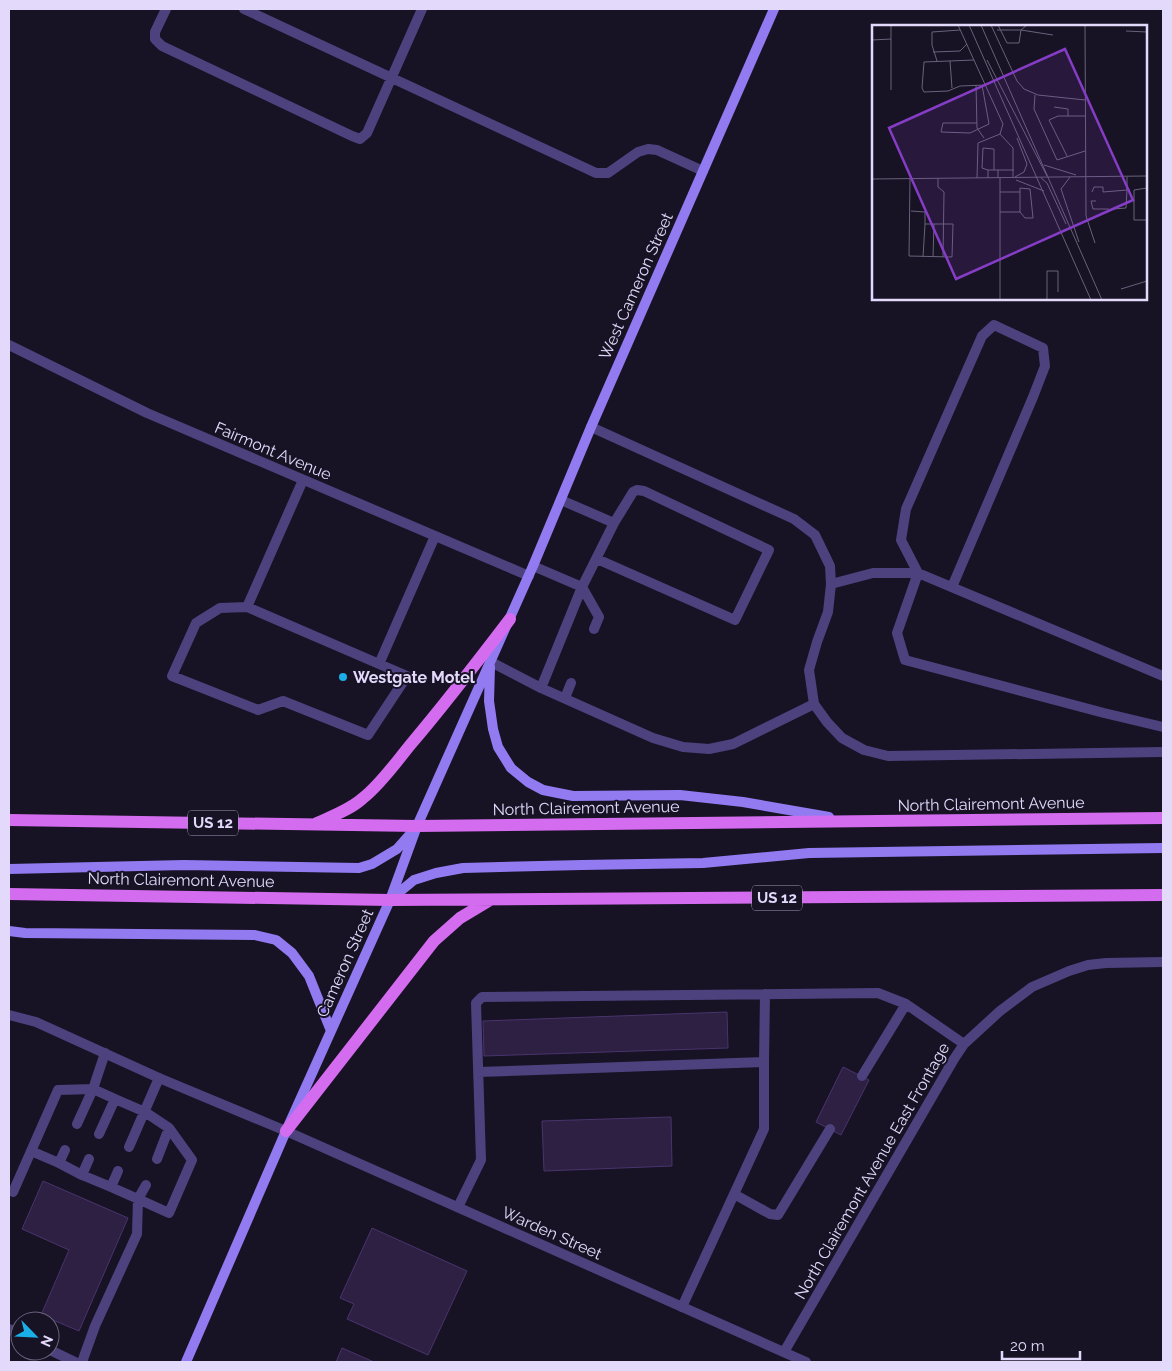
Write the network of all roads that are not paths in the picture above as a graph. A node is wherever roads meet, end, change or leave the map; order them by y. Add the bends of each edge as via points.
1 (166, 9) edge
2 (244, 9) edge
3 (774, 9) edge
4 (418, 10) edge
5 (392, 77) junction
6 (703, 171) junction
7 (9, 345) edge
8 (591, 427) junction
9 (303, 480) junction
10 (561, 500) junction
11 (614, 523) junction
12 (435, 536) junction
13 (597, 560) junction
14 (533, 566) junction
15 (918, 572) junction
16 (529, 576) junction
17 (831, 584) junction
18 (582, 587) junction
19 (952, 587) junction
20 (247, 607) junction
21 (510, 619) junction
22 (594, 629) dead end
23 (491, 662) junction
24 (379, 664) junction
25 (1163, 676) edge
26 (571, 683) dead end
27 (540, 688) junction
28 (565, 698) junction
29 (814, 704) junction
30 (1163, 727) edge
31 (1163, 752) edge
32 (1163, 818) edge
33 (9, 820) edge
34 (853, 822) junction
35 (314, 825) junction
36 (417, 826) junction
37 (1163, 848) edge
38 (9, 869) edge
39 (9, 894) edge
40 (1163, 895) edge
41 (491, 899) junction
42 (390, 900) junction
43 (9, 931) edge
44 (1163, 962) edge
45 (765, 994) junction
46 (906, 1004) junction
47 (9, 1015) edge
48 (331, 1031) junction
49 (964, 1044) junction
50 (105, 1053) junction
51 (764, 1062) junction
52 (478, 1072) junction
53 (862, 1076) dead end
54 (159, 1078) junction
55 (92, 1090) junction
56 (115, 1099) junction
57 (145, 1112) junction
58 (77, 1124) dead end
59 (169, 1128) junction
60 (830, 1129) dead end
61 (286, 1131) junction
62 (99, 1134) dead end
63 (129, 1147) dead end
64 (65, 1150) dead end
65 (31, 1151) junction
66 (89, 1159) dead end
67 (157, 1159) dead end
68 (59, 1163) junction
69 (118, 1171) dead end
70 (82, 1175) junction
71 (146, 1185) dead end
72 (111, 1187) junction
73 (12, 1192) dead end
74 (734, 1194) junction
75 (138, 1200) junction
76 (458, 1207) junction
77 (682, 1307) junction
78 (784, 1352) junction
79 (60, 1355) edge
80 (75, 1362) edge
81 (82, 1362) edge
82 (186, 1362) edge
83 (806, 1362) edge

1 - 5 street via 155,32 155,39 162,46 352,136 360,138 368,133
2 - 5 street
3 - 6 main road, West Cameron Street
4 - 5 street
5 - 6 street via 596,173 608,173 638,152 648,149
6 - 8 main road, West Cameron Street
7 - 9 street, Fairmont Avenue via 147,413
8 - 10 main road, West Cameron Street
8 - 17 street via 794,518 815,535 830,566
9 - 12 street, Fairmont Avenue
9 - 20 street
10 - 11 street
10 - 14 main road, West Cameron Street
11 - 13 street
11 - 13 street via 633,492 644,491 770,550 735,620
12 - 16 street, Fairmont Avenue
12 - 24 street
13 - 18 street
14 - 16 main road, West Cameron Street
14 - 18 street
15 - 17 street via 873,573
15 - 19 street
15 - 19 street via 901,540 906,509 982,336 994,325 1043,348 1045,366
15 - 30 street via 897,633 905,660
16 - 21 main road, Cameron Street
17 - 29 street via 828,612 809,670
18 - 22 street via 599,617
18 - 27 street
19 - 25 street
20 - 24 street
20 - 24 street via 220,608 196,623 172,676 258,710 283,701 368,735 407,676
21 - 23 main road, Cameron Street
21 - 35 main road via 442,708 367,795
23 - 27 street
23 - 34 main road via 489,701 498,747 511,768 543,790 573,796 680,794
23 - 36 main road, Cameron Street
26 - 28 street
27 - 28 street
28 - 29 street via 653,738 683,747 709,749 733,744
29 - 31 street via 842,738 864,750 888,756
32 - 34 main road, North Clairemont Avenue / US 12
33 - 35 main road, North Clairemont Avenue / US 12
34 - 36 main road, North Clairemont Avenue / US 12
35 - 36 main road, North Clairemont Avenue / US 12
36 - 38 main road via 397,849 359,868 184,864
36 - 42 main road, Cameron Street
37 - 42 main road via 809,853 703,864 463,868 414,880
39 - 42 main road, North Clairemont Avenue / US 12
40 - 41 main road, North Clairemont Avenue / US 12
41 - 42 main road, North Clairemont Avenue / US 12
41 - 61 main road via 460,918 434,941
42 - 48 main road, Cameron Street
43 - 48 main road via 255,935 276,940 292,953 309,976
44 - 49 street, North Clairemont Avenue East Frontage via 1106,963 1069,971 1032,987
45 - 46 street via 878,993
45 - 51 street
45 - 52 street via 482,997 476,1003
46 - 49 street
46 - 53 street
47 - 50 street via 36,1022
48 - 61 main road, Cameron Street
49 - 78 street, North Clairemont Avenue East Frontage
50 - 54 street
50 - 55 street
51 - 52 street
51 - 74 street via 764,1129
52 - 76 street via 481,1160
54 - 57 street
54 - 61 street
55 - 56 street
55 - 58 street
55 - 65 street via 58,1090
56 - 57 street
56 - 62 street
57 - 59 street
57 - 63 street
59 - 67 street
59 - 75 street via 192,1160 168,1213
60 - 74 street via 778,1214 770,1214
61 - 76 street, Warden Street
61 - 82 main road, Cameron Street
64 - 68 street
65 - 68 street
65 - 73 street
66 - 70 street
68 - 70 street
69 - 72 street
70 - 72 street
71 - 75 street
72 - 75 street
74 - 77 street
75 - 81 street via 137,1234
76 - 77 street, Warden Street
77 - 78 street, Warden Street
78 - 83 street, Warden Street
79 - 80 street

